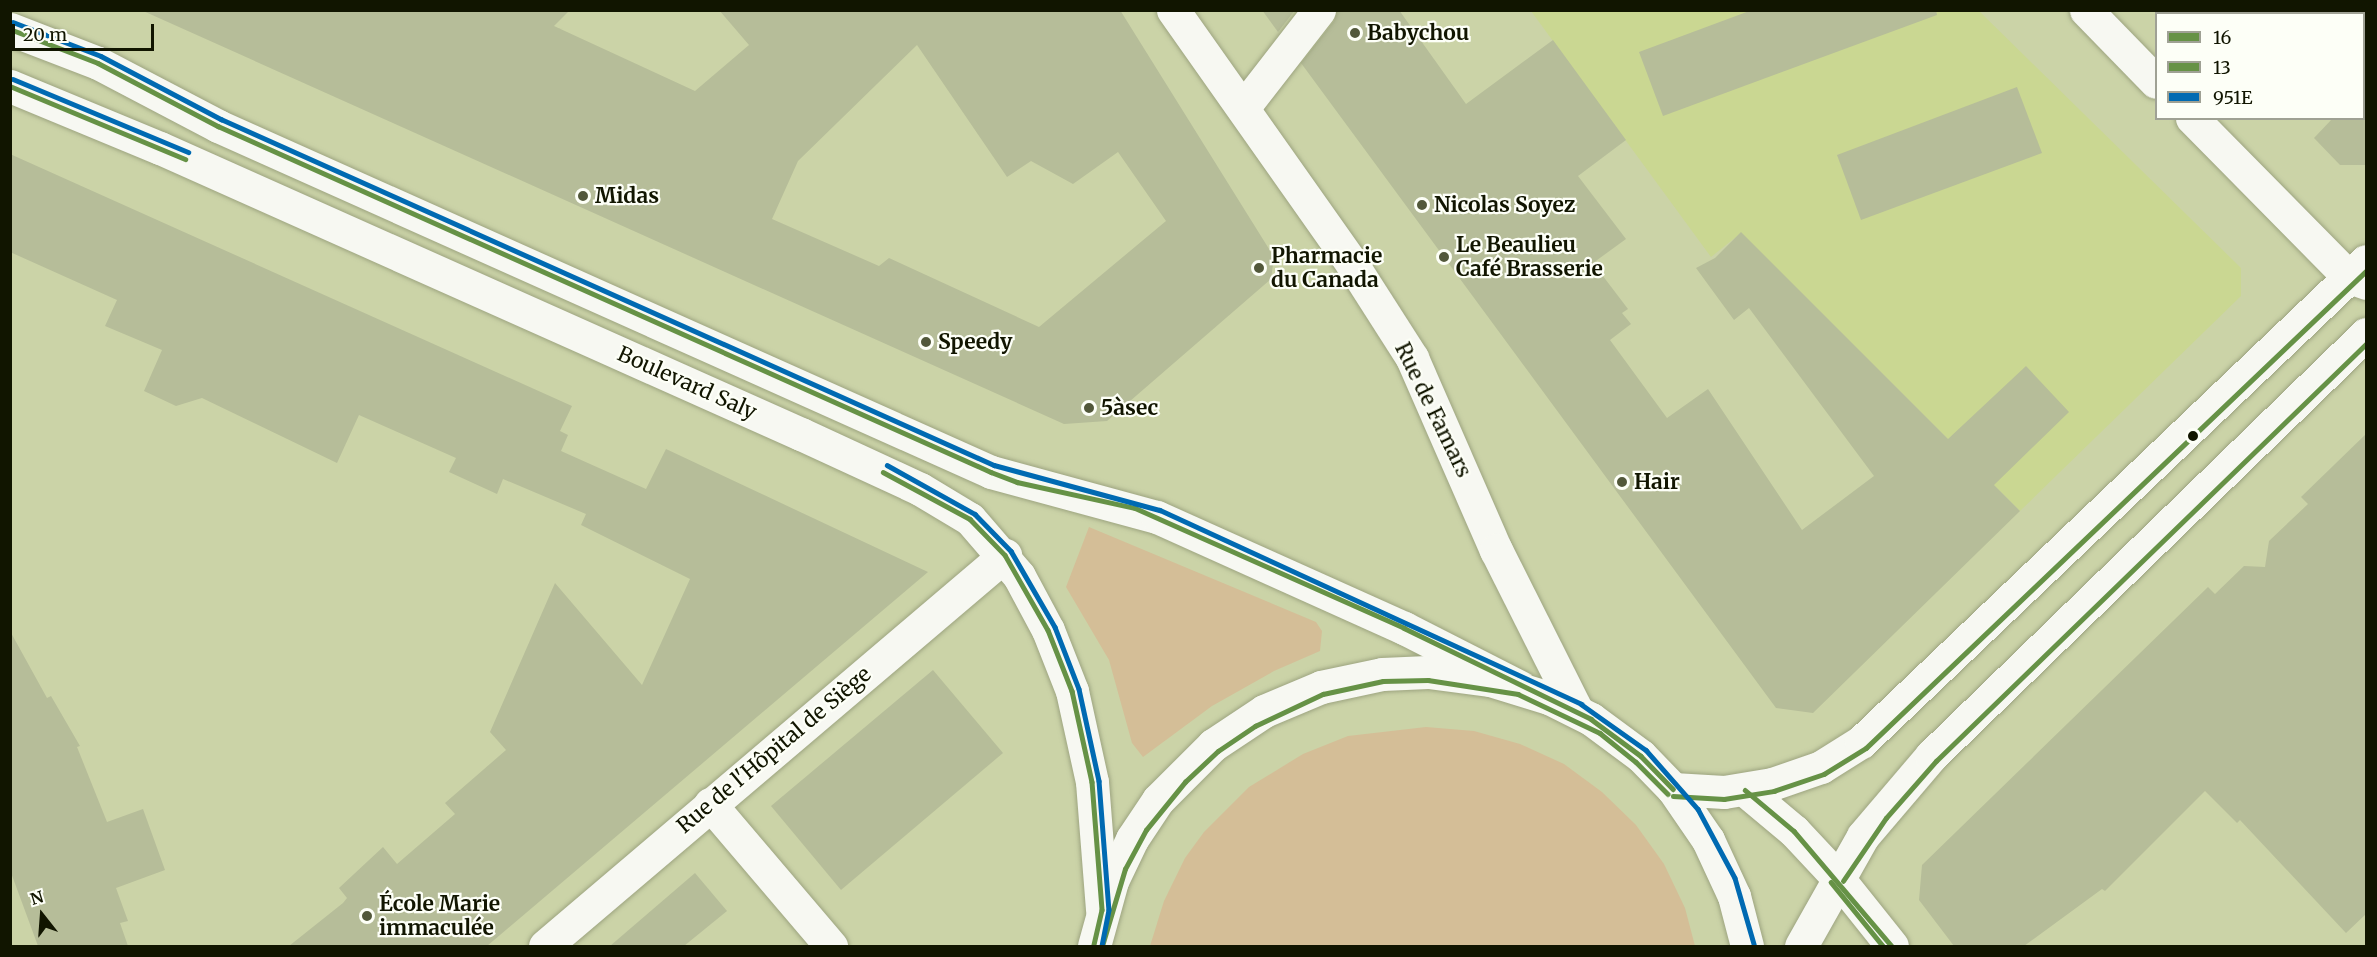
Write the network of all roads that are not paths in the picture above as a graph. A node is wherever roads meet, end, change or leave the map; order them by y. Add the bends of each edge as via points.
1 (1173, 10) edge
2 (1319, 10) edge
3 (2086, 10) edge
4 (10, 29) edge
5 (2155, 80) edge
6 (10, 86) edge
7 (1243, 108) junction
8 (2194, 120) edge
9 (2361, 274) edge
10 (2367, 334) edge
11 (1005, 555) junction
12 (1520, 687) junction
13 (1577, 711) junction
14 (1673, 789) junction
15 (1745, 790) junction
16 (711, 804) junction
17 (1837, 877) junction
18 (1102, 910) junction
19 (545, 946) edge
20 (831, 946) edge
21 (1094, 946) edge
22 (1747, 946) edge
23 (1801, 946) edge
24 (1892, 946) edge

1 - 7 main road, Rue de Famars
2 - 7 main road
3 - 5 main road
4 - 12 main road, Boulevard Saly via 98,63 218,126 991,472 1157,517 1404,628
6 - 11 main road, Boulevard Saly via 160,148 920,489 970,519
7 - 13 main road, Rue de Famars via 1412,358 1496,550
8 - 9 main road
9 - 15 main road via 1861,742 1821,767
10 - 17 main road via 1931,756 1880,813
11 - 16 main road, Rue de l'Hôpital de Siège
11 - 18 main road, Boulevard Saly via 1048,630 1072,691 1092,782
12 - 13 main road
12 - 18 main road via 1459,674 1397,673 1321,687 1264,711 1213,745 1158,800 1122,860
13 - 14 main road via 1623,741
14 - 15 main road
14 - 22 main road via 1701,826 1723,867
15 - 17 main road via 1794,831
16 - 19 main road, Rue de l'Hôpital de Siège
16 - 20 main road
17 - 23 main road
17 - 24 main road
18 - 21 main road

